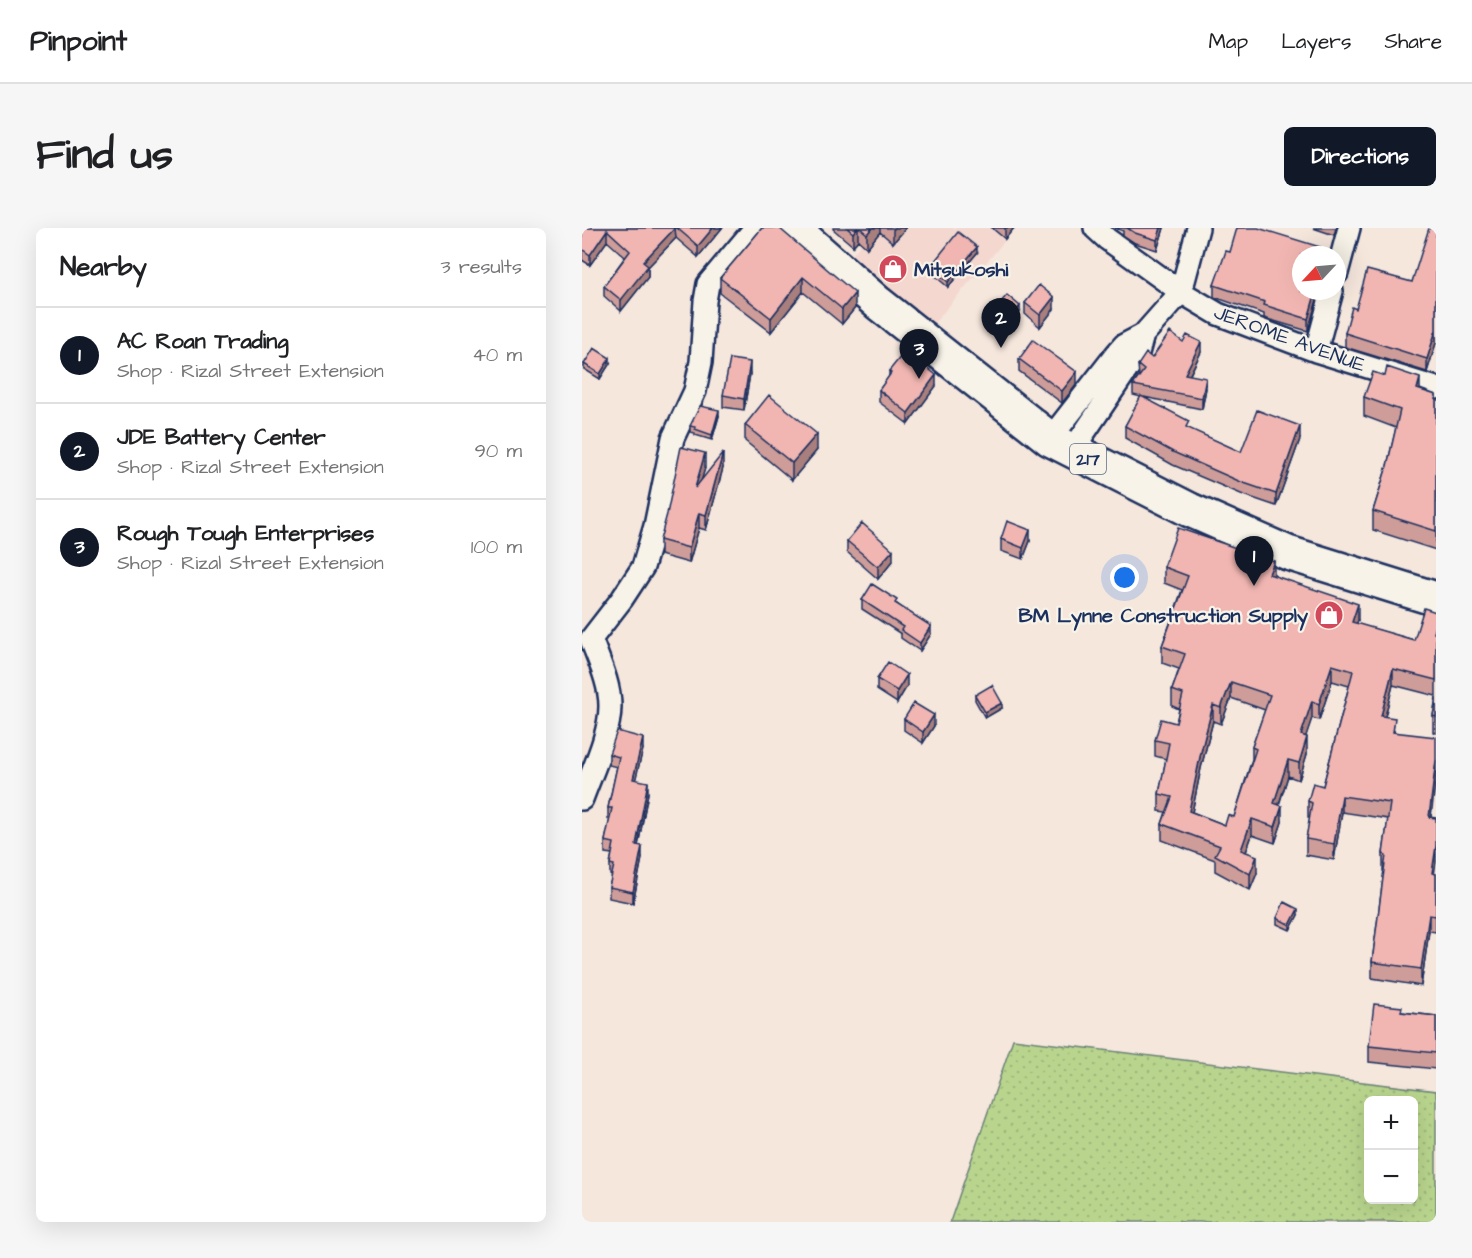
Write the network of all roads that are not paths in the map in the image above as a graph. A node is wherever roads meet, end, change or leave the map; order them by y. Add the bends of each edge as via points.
1 (755, 228) edge
2 (793, 228) edge
3 (1095, 228) edge
4 (1198, 228) edge
5 (1349, 228) edge
6 (1344, 246) edge
7 (1181, 292) junction
8 (1330, 300) edge
9 (1143, 335) junction
10 (1316, 351) junction
11 (1436, 388) edge
12 (1078, 402) junction
13 (1096, 416) junction
14 (1061, 445) junction
15 (1436, 599) edge
16 (582, 799) edge

1 - 16 street via 708,284 695,391 673,438 643,567 591,639 610,705 608,726
2 - 14 main road, 217 via 878,303
3 - 7 street, JEROME AVENUE
4 - 7 street
5 - 6 street
7 - 9 street
7 - 10 street, JEROME AVENUE via 1218,314
8 - 10 street
9 - 12 street via 1124,345
9 - 13 street via 1138,353
10 - 11 street, JEROME AVENUE
12 - 13 street
12 - 14 street
13 - 14 street
14 - 15 main road, 217 via 1190,510 1288,553

